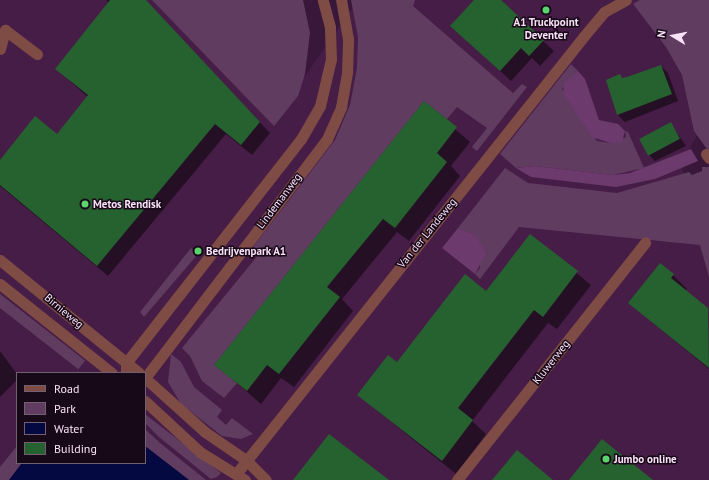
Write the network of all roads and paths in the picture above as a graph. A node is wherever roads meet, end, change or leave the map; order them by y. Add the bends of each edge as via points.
1 (323, 0) edge
2 (341, 0) edge
3 (626, 0) edge
4 (0, 48) edge
5 (37, 54) dead end
6 (645, 243) dead end
7 (0, 260) edge
8 (0, 284) edge
9 (126, 368) edge
10 (111, 372) edge
11 (136, 372) edge
12 (146, 377) edge
13 (146, 379) edge
14 (146, 402) edge
15 (246, 460) junction
16 (240, 477) edge
17 (266, 480) edge
18 (457, 480) edge

1 - 9 street, Lindemanweg via 330,27 331,59 320,106 301,139
2 - 12 street, Lindemanweg via 348,39 347,72 340,107 327,139
3 - 15 street, Van der Landeweg via 604,12 584,36
4 - 5 street via 5,30
6 - 18 street, Kluwerweg
7 - 9 street, Birnieweg
8 - 10 street, Birnieweg
9 - 11 street, Birnieweg
13 - 15 street via 205,432
14 - 16 street via 200,452
15 - 16 street, Van der Landeweg
15 - 17 street

